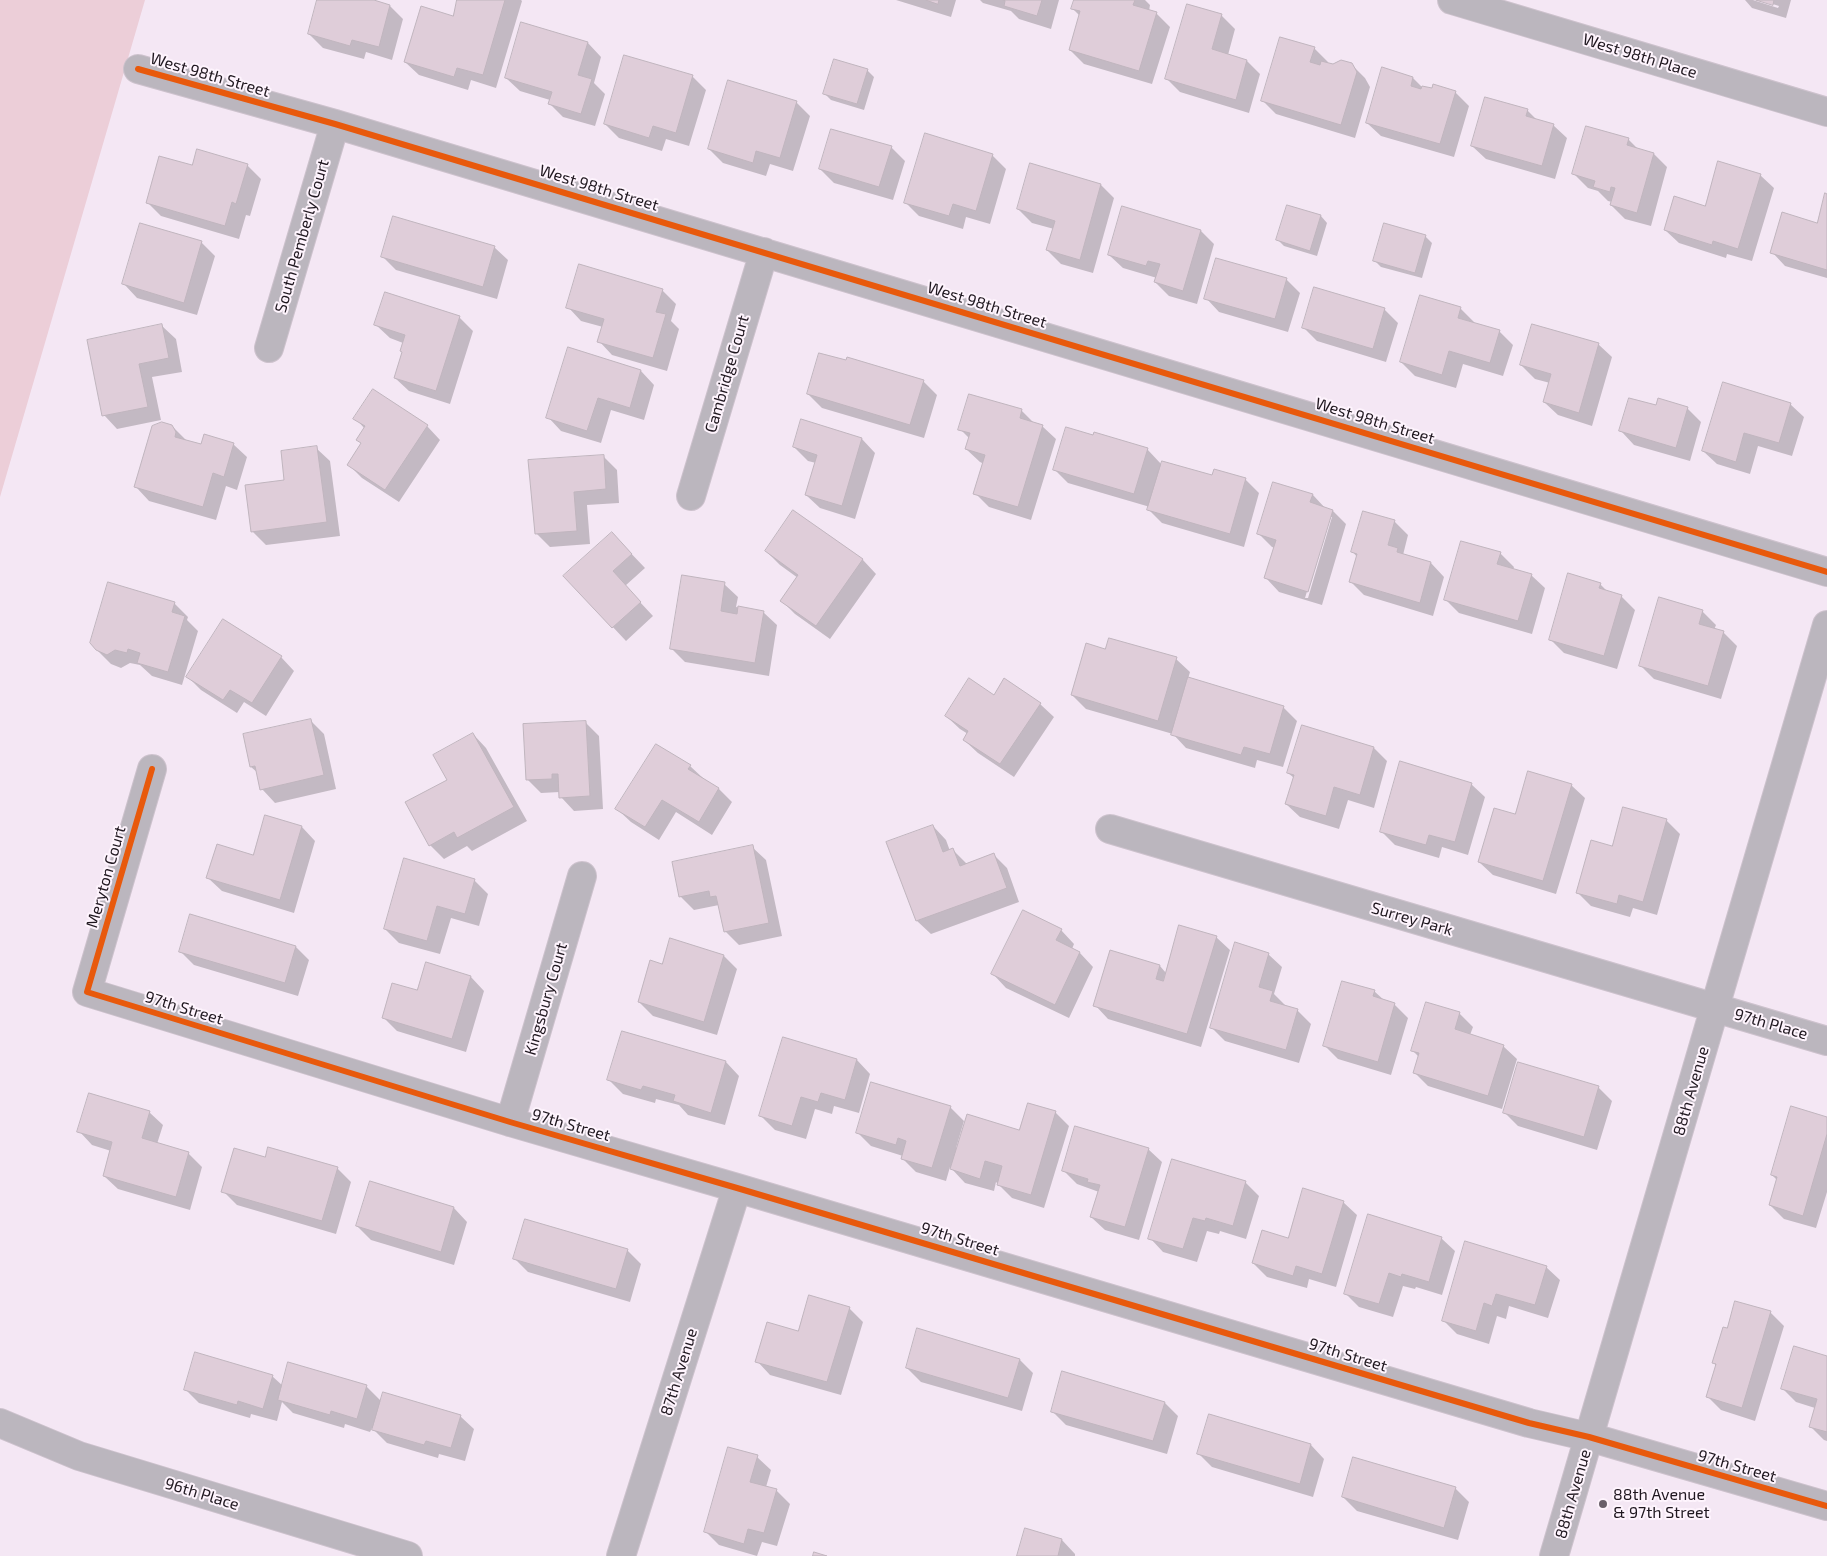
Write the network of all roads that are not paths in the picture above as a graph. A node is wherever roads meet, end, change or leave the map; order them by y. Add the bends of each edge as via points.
1 (1452, 0) edge
2 (138, 69) dead end
3 (1827, 112) edge
4 (335, 124) junction
5 (764, 252) junction
6 (269, 348) dead end
7 (691, 496) dead end
8 (1827, 572) edge
9 (1827, 625) edge
10 (152, 769) dead end
11 (1110, 829) dead end
12 (582, 876) dead end
13 (87, 992) joint
14 (1715, 1008) junction
15 (1827, 1041) edge
16 (510, 1122) junction
17 (738, 1188) junction
18 (0, 1423) edge
19 (1589, 1437) junction
20 (1827, 1506) edge
21 (408, 1556) edge
22 (622, 1556) edge
23 (1554, 1556) edge

1 - 3 street, West 98th Place
2 - 4 street, West 98th Street
4 - 5 street, West 98th Street
4 - 6 street, South Pemberly Court
5 - 7 street, Cambridge Court
5 - 8 street, West 98th Street
9 - 14 street, 88th Avenue
10 - 13 street, Meryton Court
11 - 14 street, Surrey Park
12 - 16 street, Kingsbury Court
13 - 16 street, 97th Street
14 - 15 street, 97th Place
14 - 19 street, 88th Avenue
16 - 17 street, 97th Street
17 - 19 street, 97th Street via 1529,1423
17 - 22 street, 87th Avenue
18 - 21 street, 96th Place via 79,1456
19 - 20 street, 97th Street
19 - 23 street, 88th Avenue

